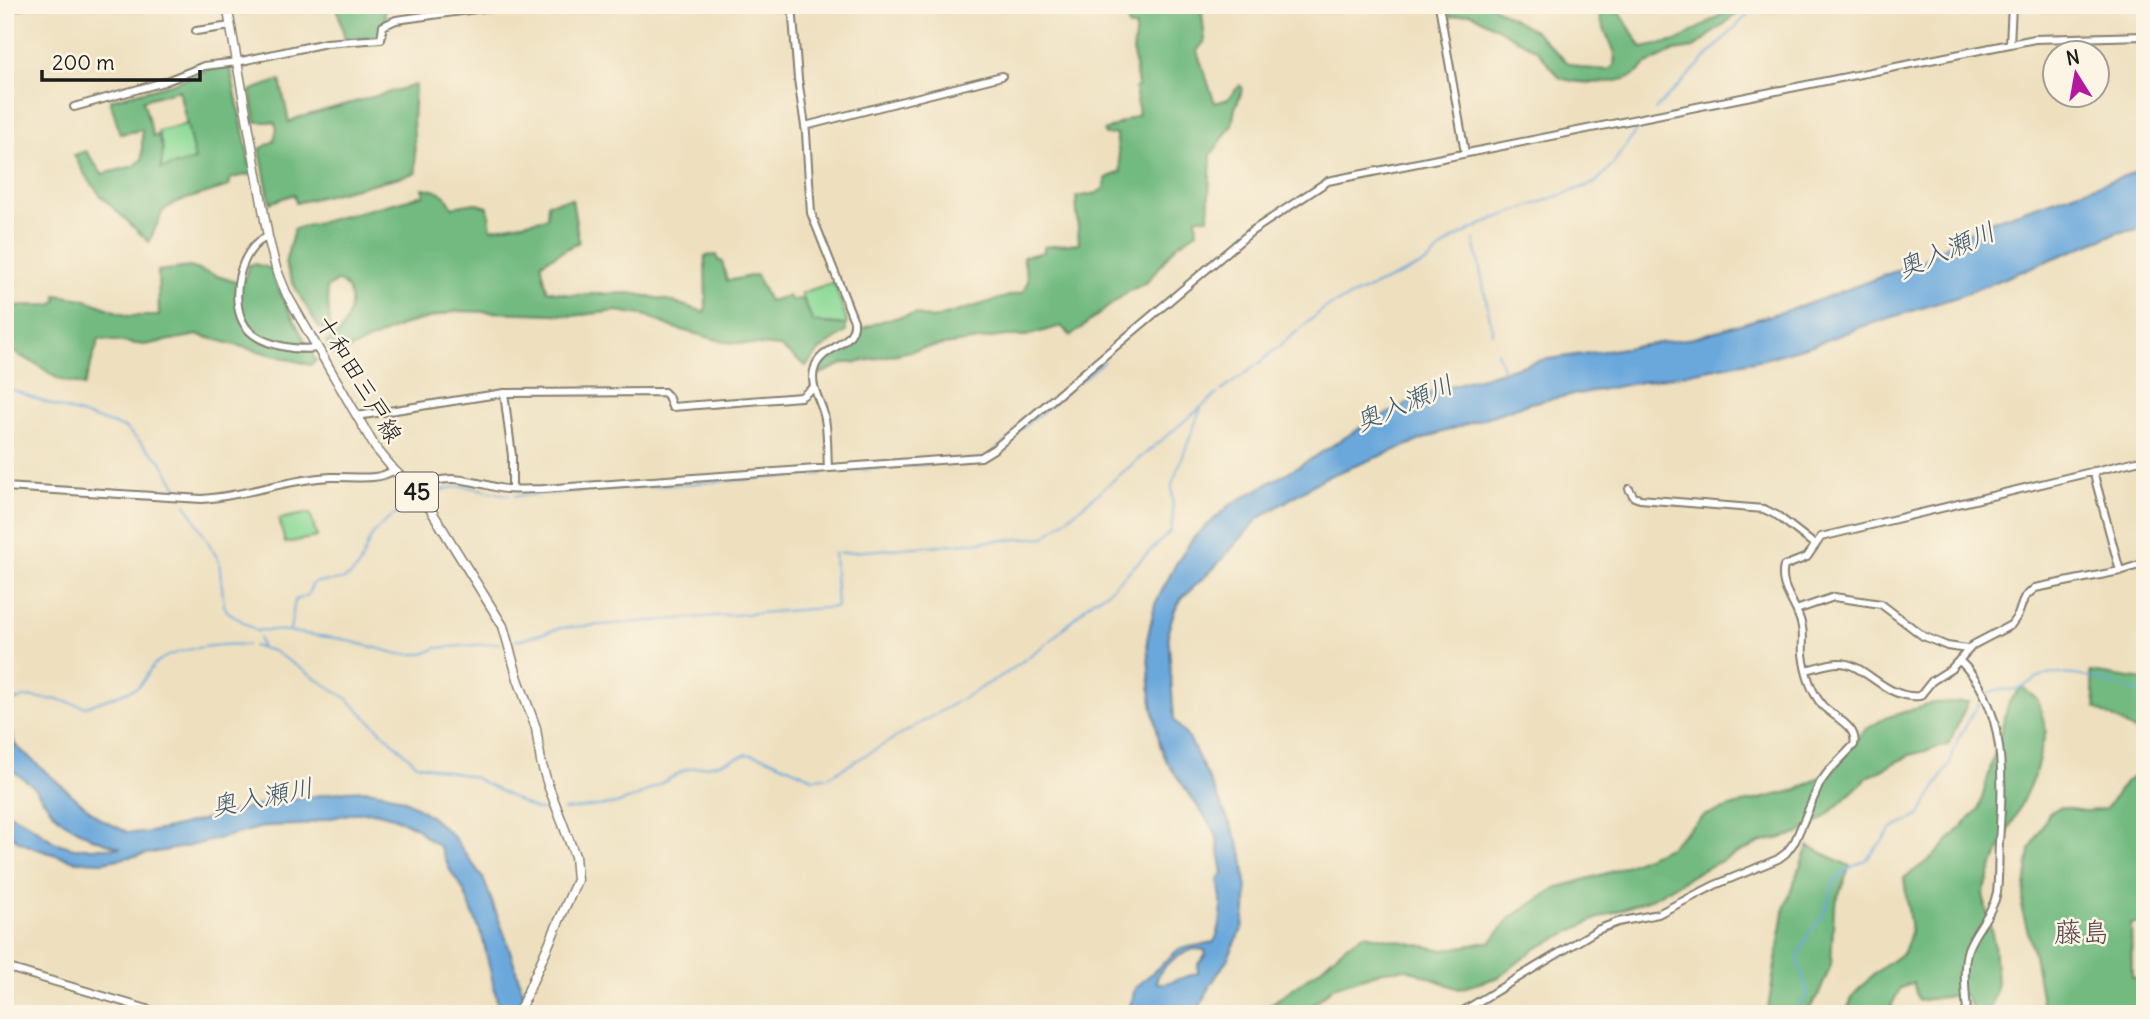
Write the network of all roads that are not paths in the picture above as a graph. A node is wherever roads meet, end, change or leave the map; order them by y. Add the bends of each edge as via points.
1 (24, 5) edge
2 (227, 5) edge
3 (505, 5) edge
4 (792, 5) edge
5 (1439, 5) edge
6 (2012, 5) edge
7 (2143, 5) edge
8 (5, 9) edge
9 (230, 26) junction
10 (196, 31) dead end
11 (2144, 36) edge
12 (2010, 44) junction
13 (237, 62) junction
14 (1002, 76) dead end
15 (74, 107) dead end
16 (805, 126) junction
17 (1465, 153) junction
18 (268, 237) junction
19 (317, 348) junction
20 (813, 388) junction
21 (504, 393) junction
22 (357, 416) junction
23 (2145, 459) edge
24 (828, 468) junction
25 (394, 470) junction
26 (2093, 471) junction
27 (5, 486) edge
28 (415, 489) junction
29 (512, 489) junction
30 (1629, 489) dead end
31 (1815, 545) junction
32 (2145, 563) edge
33 (2120, 571) junction
34 (1796, 610) junction
35 (1967, 649) junction
36 (1959, 660) junction
37 (1806, 670) junction
38 (5, 967) edge
39 (164, 1014) edge
40 (518, 1014) edge
41 (1458, 1014) edge
42 (1967, 1014) edge

1 - 8 street
2 - 9 main road, 十和田三戸線 / 45
3 - 13 street via 396,20 383,26 382,39 326,43
4 - 16 street
5 - 17 street
6 - 12 street
7 - 11 street
9 - 10 street
9 - 13 main road, 十和田三戸線 / 45
11 - 12 street via 2035,39
12 - 17 street
13 - 15 street via 205,66
13 - 18 main road, 十和田三戸線 / 45
14 - 16 street
16 - 20 street via 811,213 852,311 855,329 847,340 821,356 814,369
17 - 24 street via 1323,183 1252,231 986,454
18 - 19 main road, 十和田三戸線 / 45 via 287,295
18 - 19 street via 253,246 237,281 243,323 279,345
19 - 22 main road, 十和田三戸線 / 45
20 - 21 street via 801,397 672,407 664,393
20 - 24 street via 824,414
21 - 22 street
21 - 29 street
22 - 25 main road, 十和田三戸線 / 45
23 - 26 street
24 - 29 street
25 - 27 street via 383,476 327,477 202,499
25 - 28 main road, 十和田三戸線 / 45
26 - 31 street via 1821,537
26 - 33 street
28 - 29 street via 459,478
28 - 40 main road, 十和田三戸線 / 45 via 503,626 536,728 548,785 575,856 577,880
30 - 31 street via 1640,499 1764,509
31 - 34 street via 1807,557 1784,566 1781,575
32 - 33 street
33 - 35 street via 2027,592 2011,625
34 - 35 street via 1834,597 1881,604 1923,636
34 - 37 street via 1803,629
35 - 36 street
36 - 37 street via 1920,696 1910,697 1840,663
36 - 42 street via 1976,677 1985,695 2002,776 1997,893 1968,950
37 - 41 street via 1823,706 1856,740 1820,783 1786,853 1658,914 1597,930
38 - 39 street

